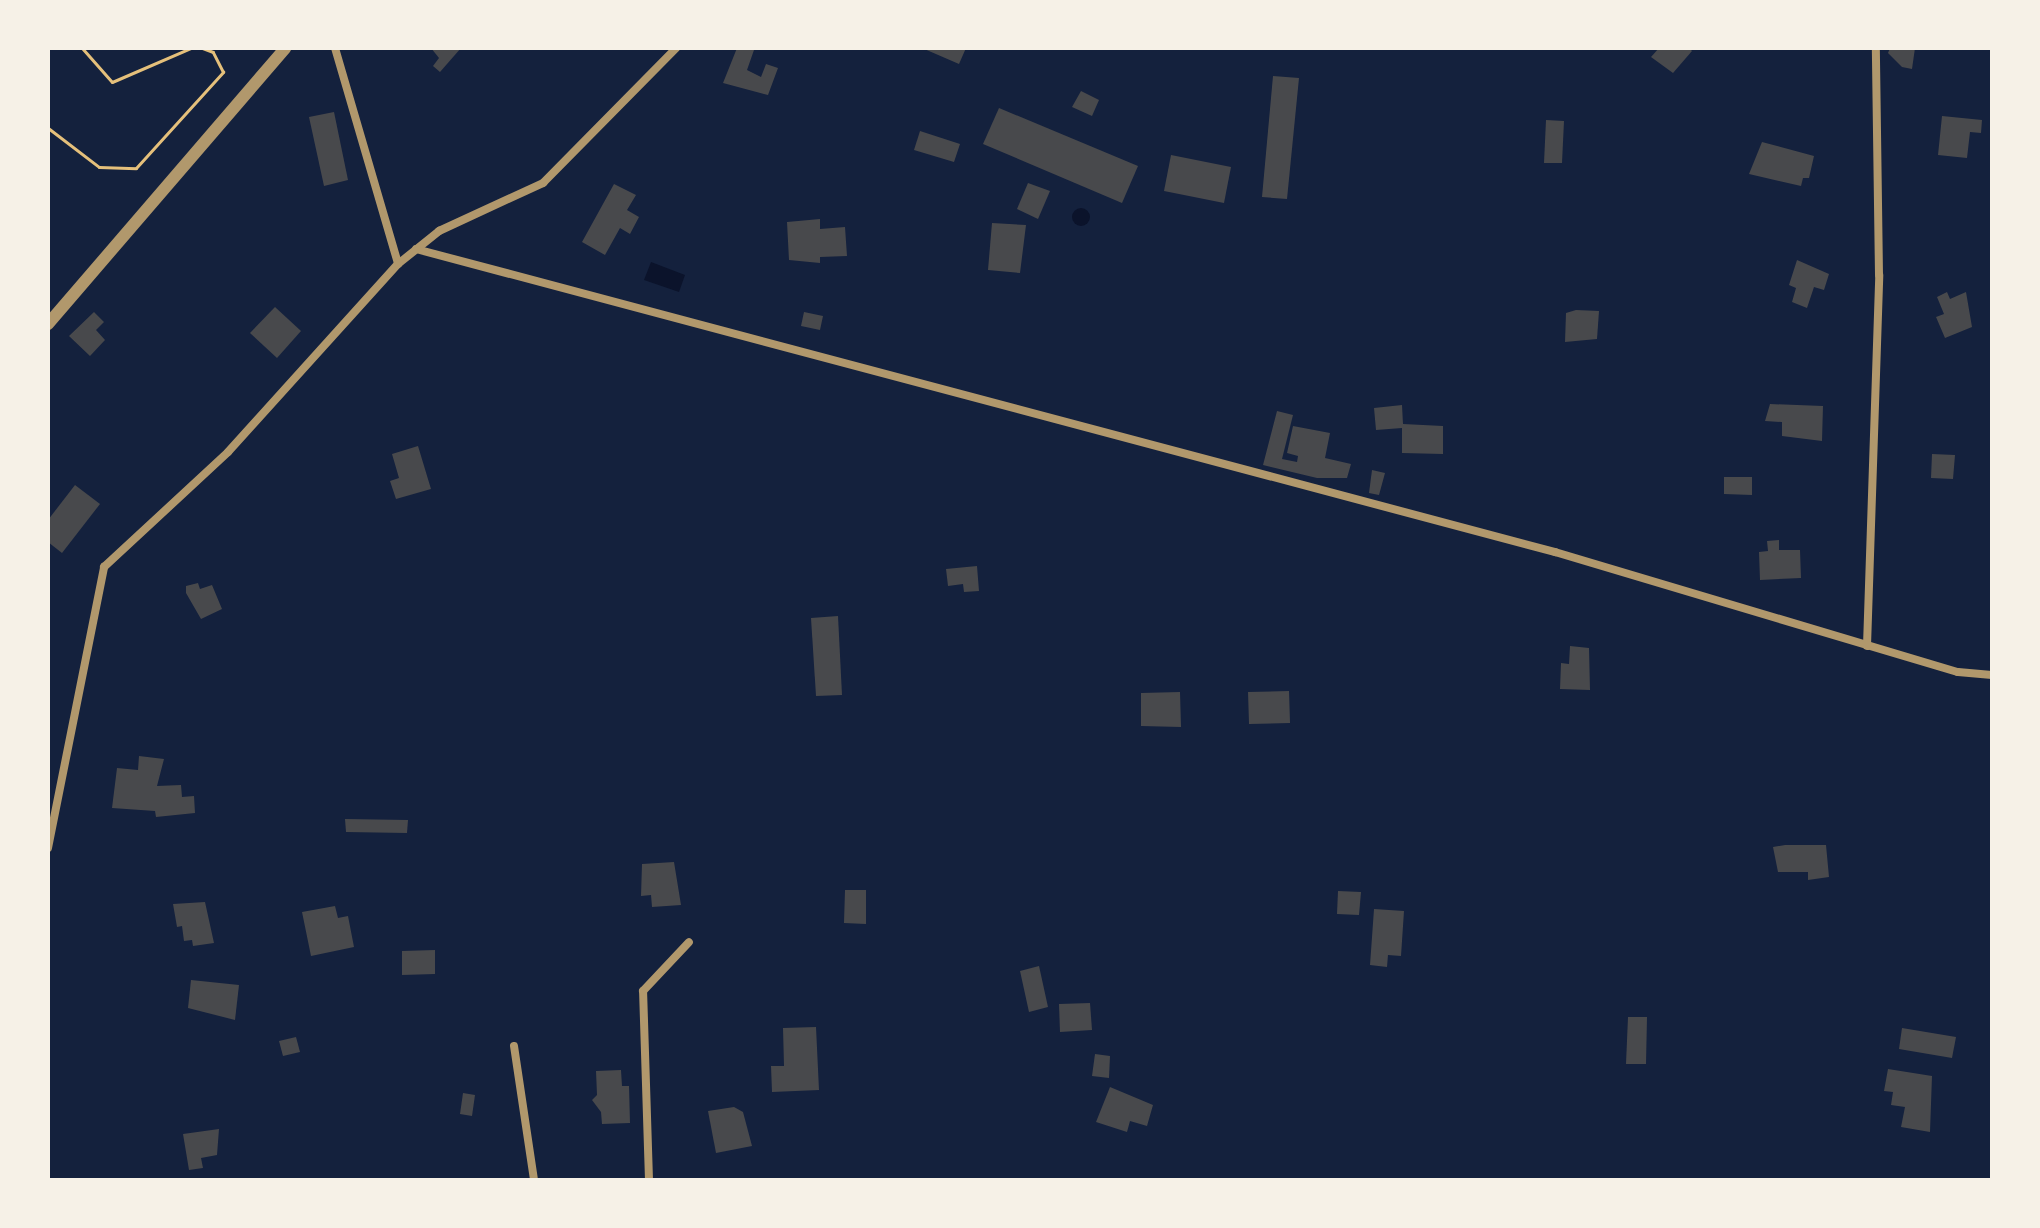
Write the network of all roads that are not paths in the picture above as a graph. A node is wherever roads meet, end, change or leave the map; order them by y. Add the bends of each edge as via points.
1 (285, 48) edge
2 (335, 48) edge
3 (676, 48) edge
4 (1876, 48) edge
5 (416, 249) junction
6 (398, 264) junction
7 (48, 324) edge
8 (1867, 646) junction
9 (1992, 675) edge
10 (48, 848) edge
11 (689, 942) dead end
12 (514, 1046) dead end
13 (534, 1180) edge
14 (649, 1180) edge

1 - 7 street
2 - 6 street
3 - 5 street via 543,183 439,231
4 - 8 street via 1879,275
5 - 6 street
5 - 8 street via 1555,552
6 - 10 street via 228,452 104,567
8 - 9 street via 1958,672
11 - 14 street via 643,991
12 - 13 street

